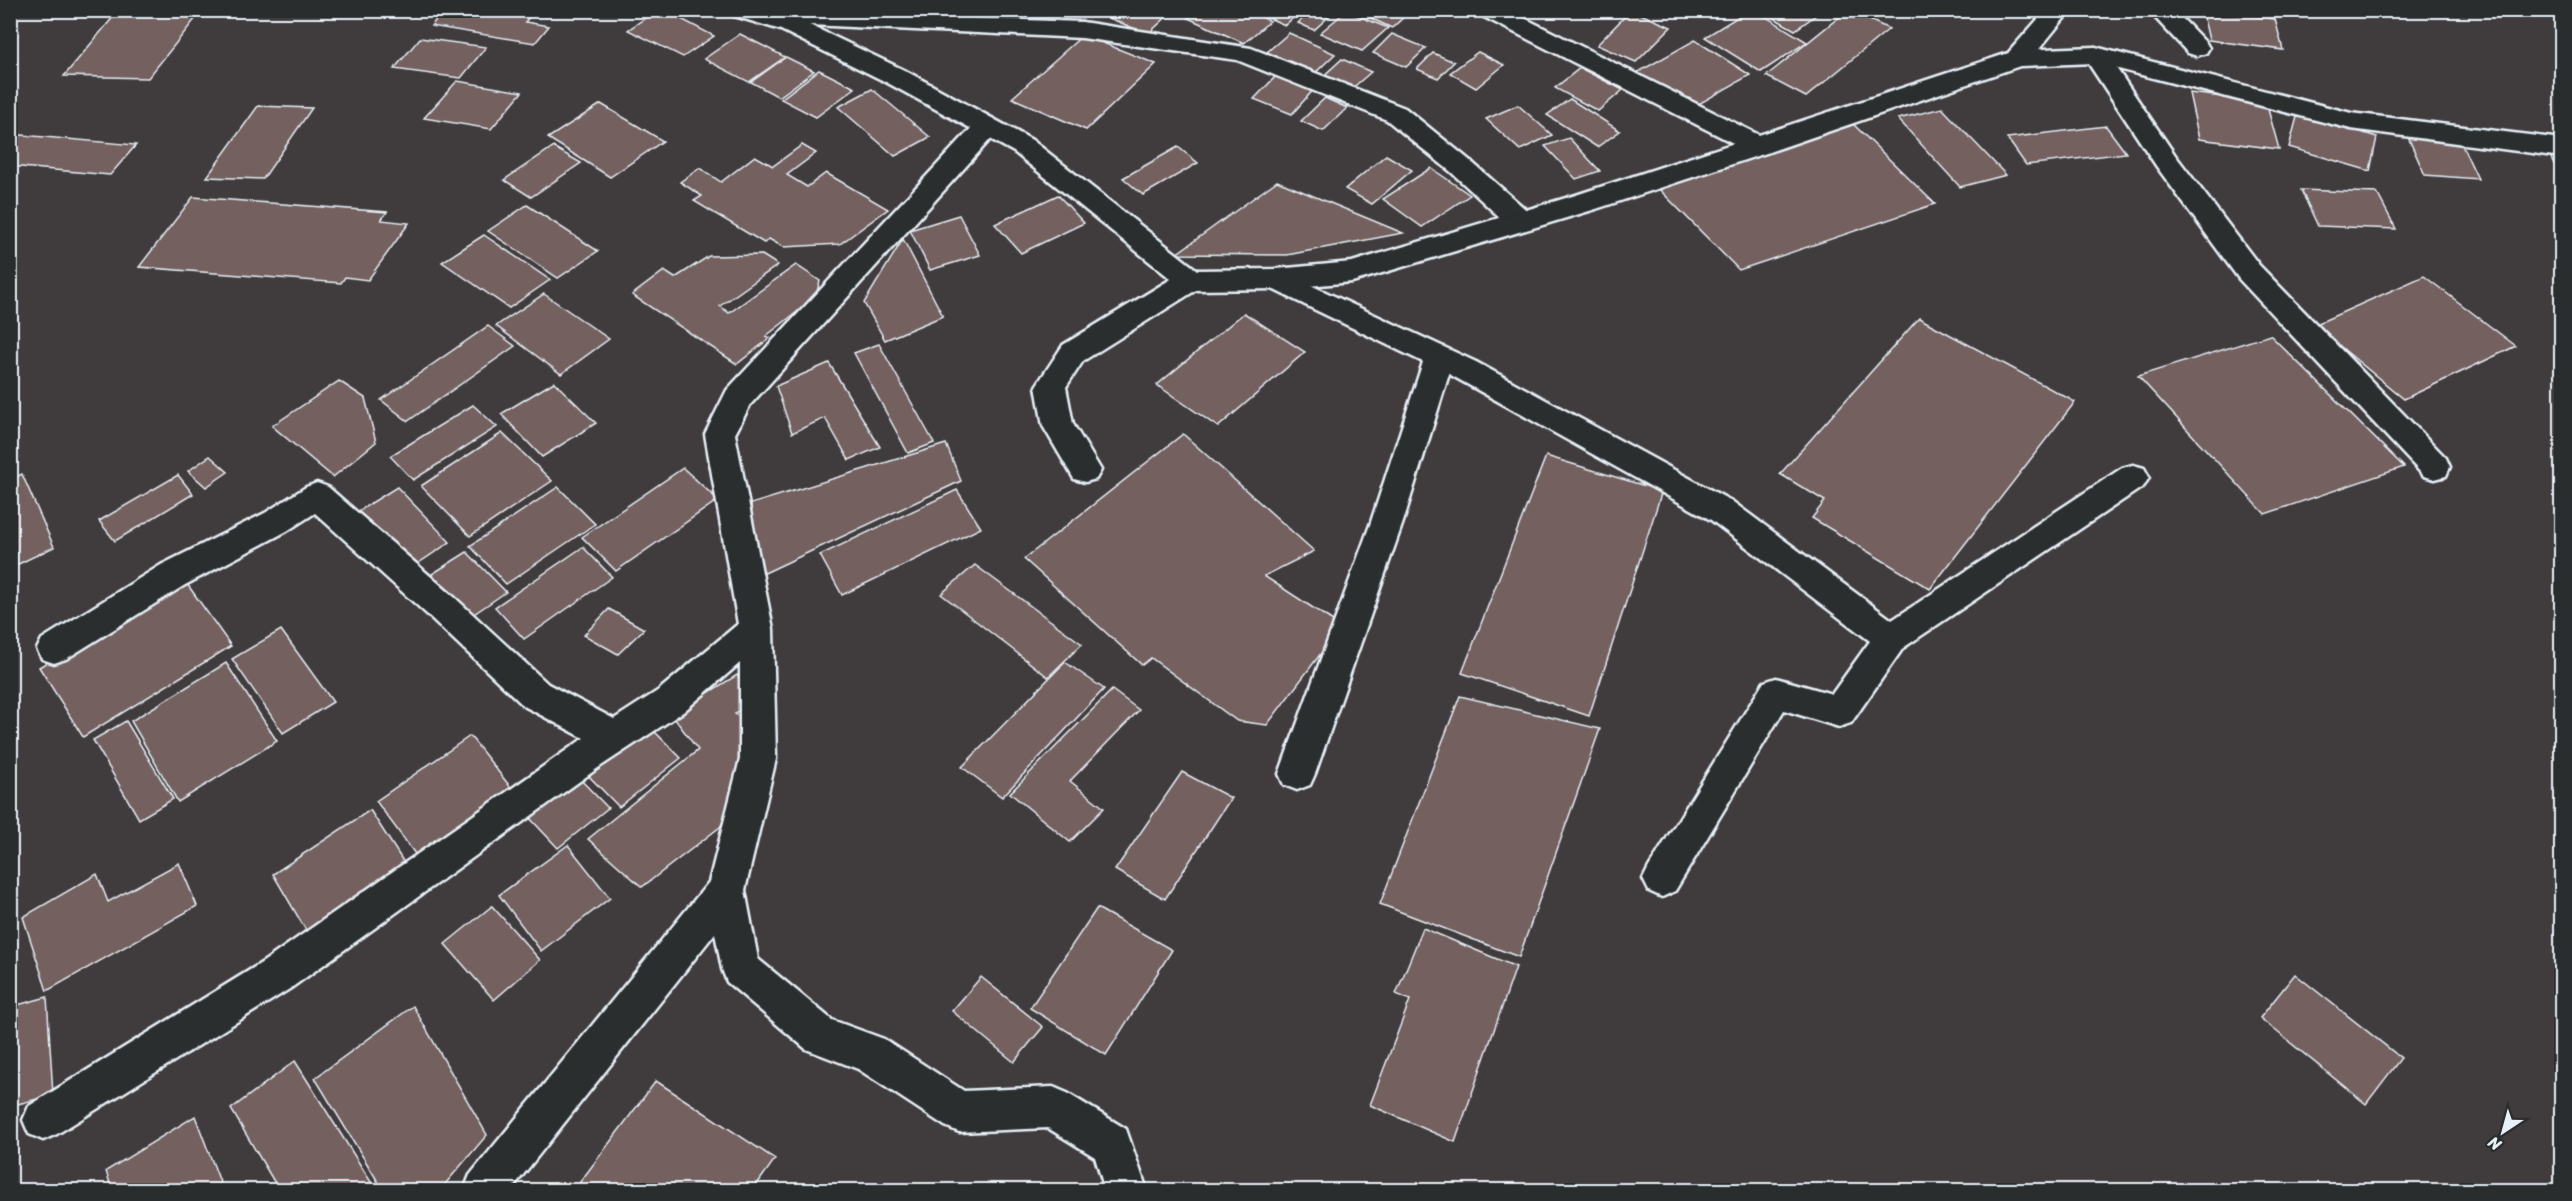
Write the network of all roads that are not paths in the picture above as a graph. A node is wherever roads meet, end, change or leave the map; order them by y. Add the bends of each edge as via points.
1 (739, 10) edge
2 (1488, 10) edge
3 (2160, 10) edge
4 (2054, 12) edge
5 (800, 18) edge
6 (2197, 48) dead end
7 (2095, 55) junction
8 (2018, 58) junction
9 (987, 127) junction
10 (1760, 146) junction
11 (2562, 148) edge
12 (1521, 221) junction
13 (1276, 279) junction
14 (1191, 280) junction
15 (1439, 358) junction
16 (2435, 467) dead end
17 (1085, 470) dead end
18 (2133, 477) dead end
19 (756, 629) junction
20 (1891, 638) junction
21 (54, 649) dead end
22 (615, 737) junction
23 (1297, 774) dead end
24 (1662, 879) dead end
25 (726, 890) junction
26 (43, 1120) dead end
27 (485, 1191) edge
28 (1126, 1191) edge

1 - 5 street
2 - 10 street
3 - 6 street
4 - 8 street
5 - 9 street
5 - 12 street via 1082,30 1242,53 1396,114
7 - 8 street
7 - 11 street via 2351,121
7 - 16 street via 2166,161 2249,272
8 - 10 street
9 - 14 street via 1023,146
9 - 19 street via 738,398 720,434
10 - 12 street
12 - 13 street via 1352,272
13 - 14 street
13 - 15 street
14 - 17 street via 1073,352 1051,386 1059,426
15 - 20 street via 1722,511
15 - 23 street via 1387,522
18 - 20 street
19 - 22 street via 671,701
19 - 25 street via 758,759
20 - 24 street via 1839,712 1776,693
21 - 22 street via 173,575 276,522 316,496 536,695
22 - 26 street via 277,975
25 - 27 street
25 - 28 street via 741,969 820,1035 870,1053 959,1112 1053,1107 1111,1144

